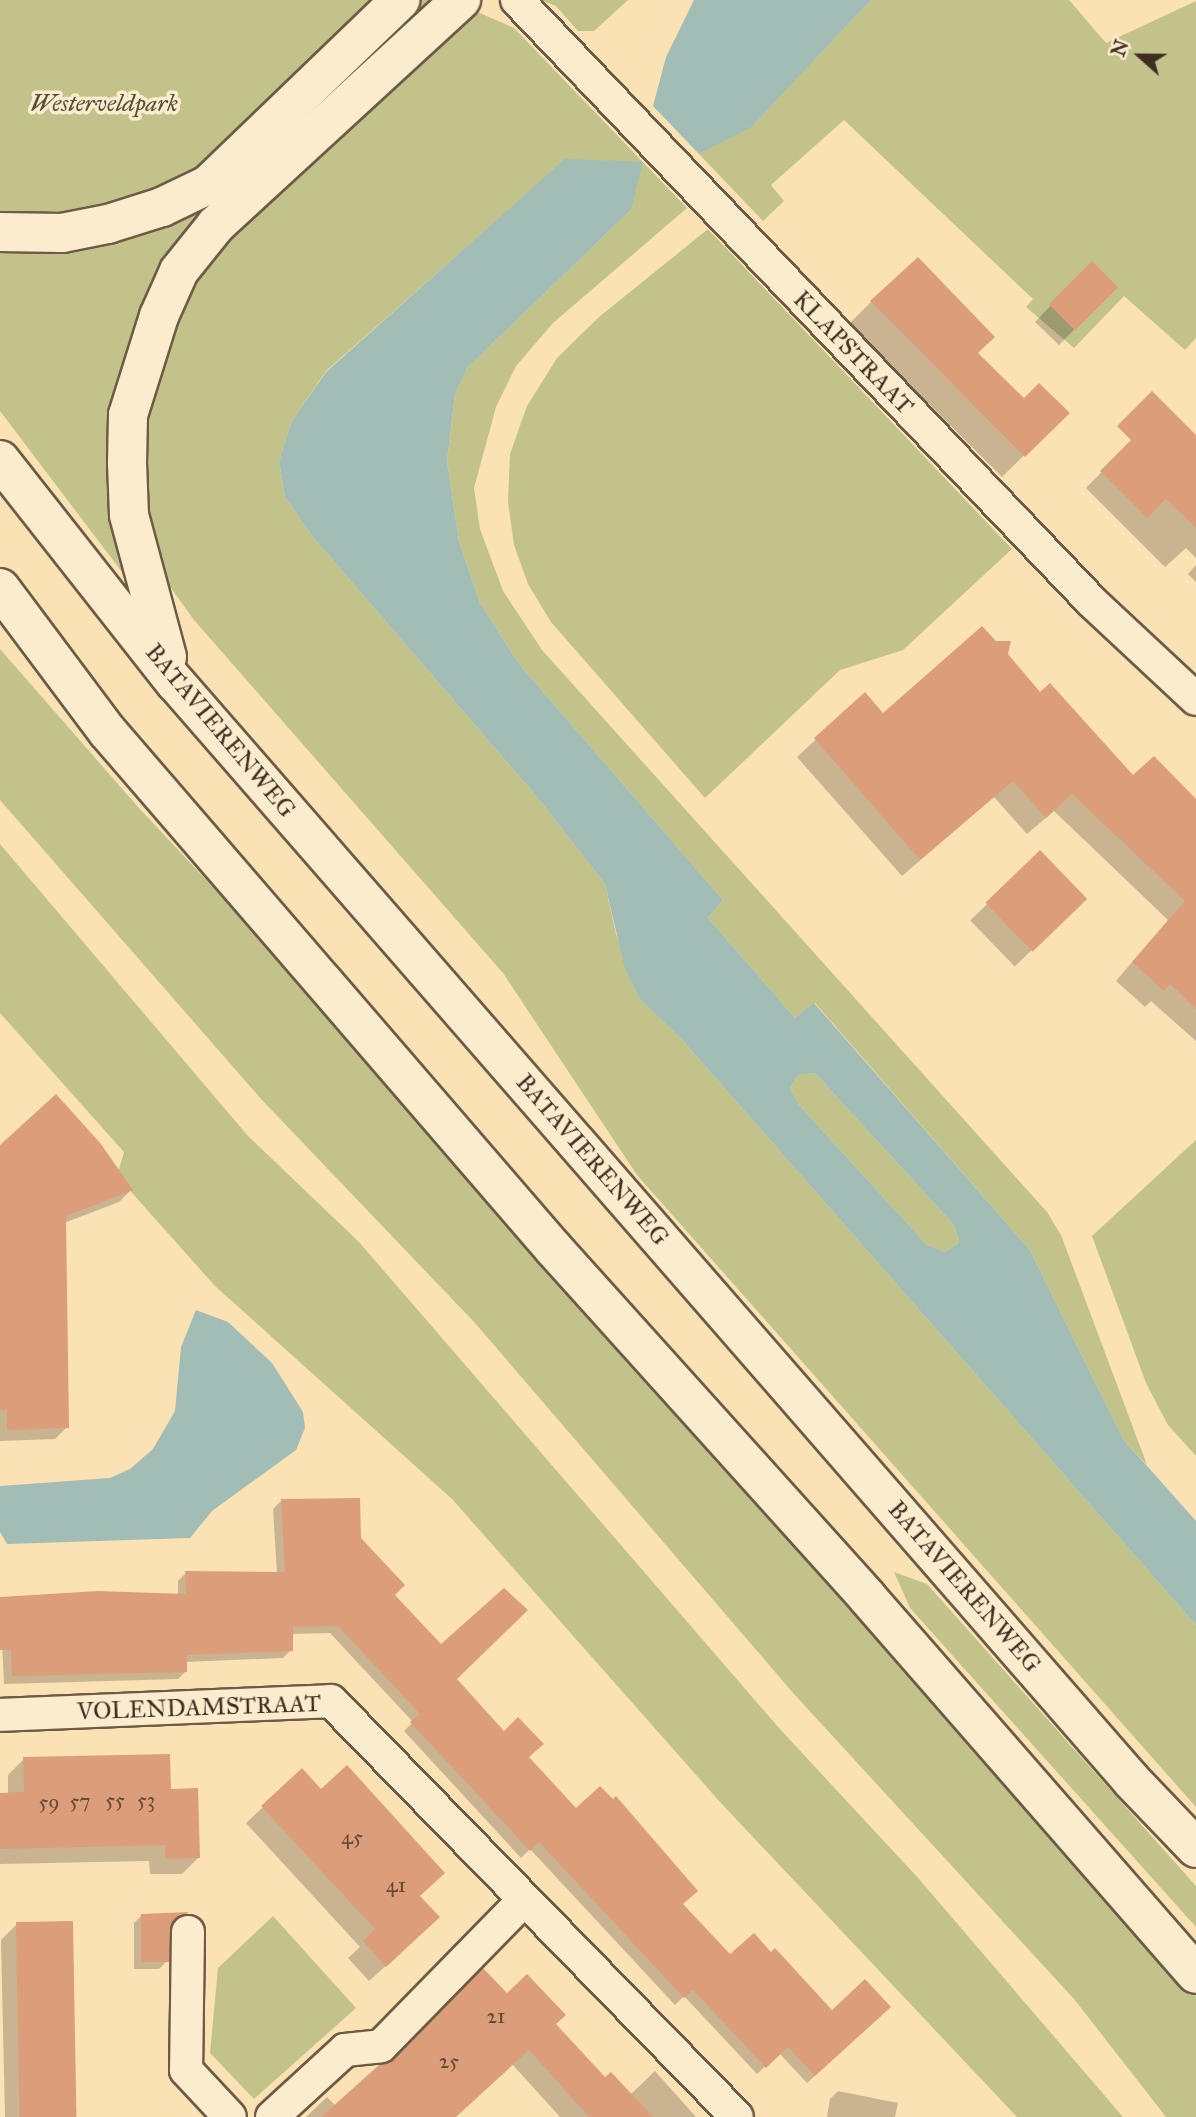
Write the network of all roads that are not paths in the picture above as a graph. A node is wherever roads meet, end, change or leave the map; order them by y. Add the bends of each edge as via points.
1 (400, 0) edge
2 (461, 0) edge
3 (517, 0) edge
4 (0, 232) edge
5 (0, 460) edge
6 (0, 588) edge
7 (17, 623) edge
8 (175, 682) junction
9 (1196, 699) edge
10 (0, 1715) edge
11 (1196, 1848) edge
12 (524, 1900) junction
13 (188, 1931) dead end
14 (1196, 1974) edge
15 (230, 2117) edge
16 (272, 2117) edge
17 (737, 2117) edge

1 - 4 main road via 208,185 162,207 107,224 62,233
2 - 8 main road via 216,225 179,271 159,316 128,415 128,515
3 - 9 street, KLAPSTRAAT via 1092,602
5 - 8 main road, BATAVIERENWEG
6 - 7 main road
7 - 14 main road via 553,1248 867,1597
8 - 11 main road, BATAVIERENWEG via 1122,1769
10 - 12 street, VOLENDAMSTRAAT via 331,1701
12 - 16 street via 381,2046 345,2050
12 - 17 street, VOLENDAMSTRAAT
13 - 15 street via 186,2070

